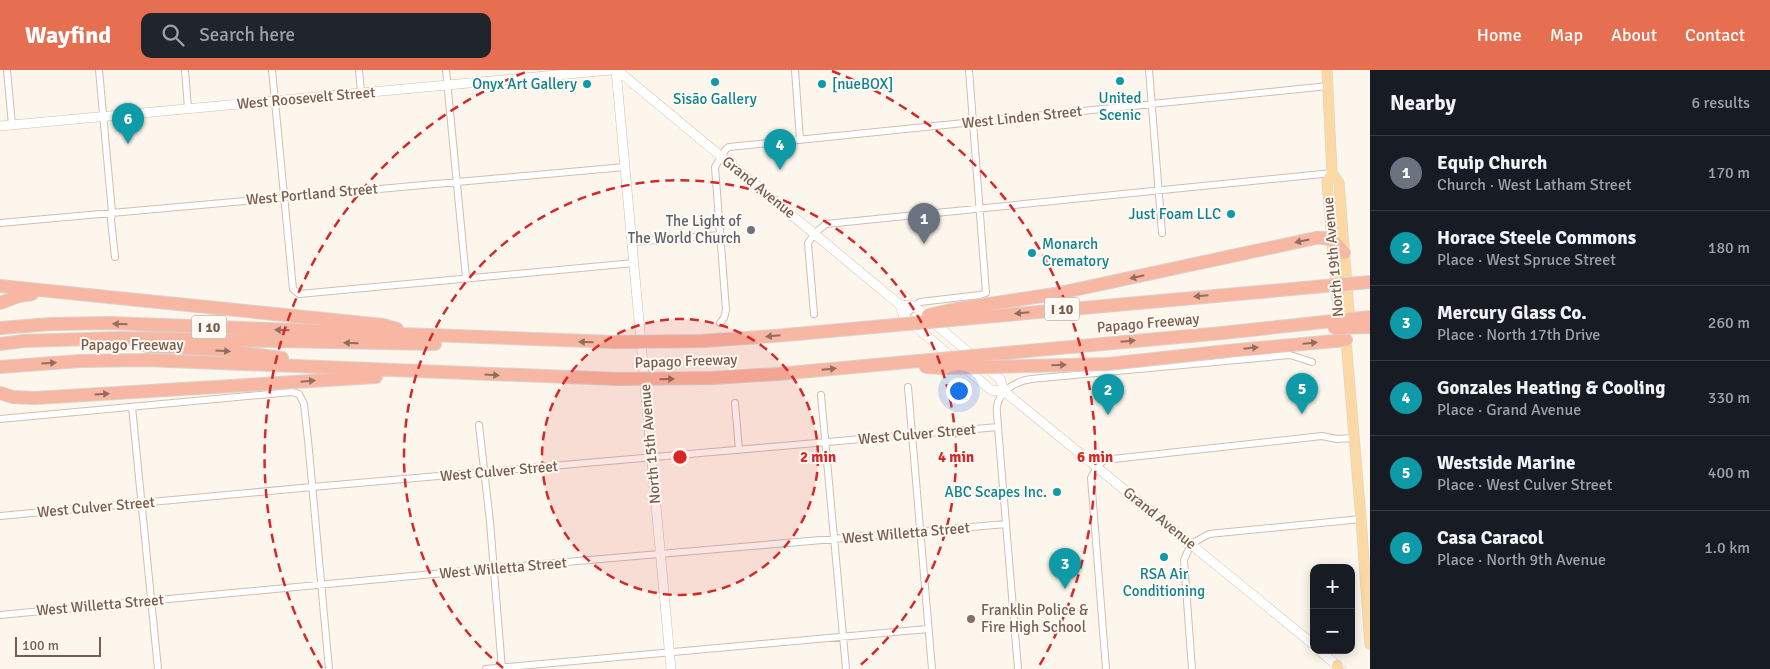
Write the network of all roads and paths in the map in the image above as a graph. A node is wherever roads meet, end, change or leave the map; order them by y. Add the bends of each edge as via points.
1 (7, 70) edge
2 (99, 70) edge
3 (185, 70) edge
4 (272, 70) edge
5 (359, 70) edge
6 (446, 70) edge
7 (611, 70) edge
8 (617, 70) edge
9 (795, 70) edge
10 (969, 70) edge
11 (1149, 70) edge
12 (1327, 70) edge
13 (447, 85) junction
14 (1328, 86) junction
15 (361, 92) junction
16 (275, 100) junction
17 (1152, 103) junction
18 (188, 108) junction
19 (103, 116) junction
20 (973, 122) junction
21 (12, 125) junction
22 (0, 126) edge
23 (800, 140) junction
24 (721, 156) junction
25 (625, 167) junction
26 (1332, 173) junction
27 (457, 182) junction
28 (1158, 190) junction
29 (284, 196) junction
30 (979, 209) junction
31 (112, 212) junction
32 (0, 223) edge
33 (815, 233) junction
34 (1162, 233) dead end
35 (720, 235) junction
36 (1331, 239) junction
37 (632, 242) junction
38 (1344, 253) junction
39 (116, 257) dead end
40 (634, 263) junction
41 (1370, 273) edge
42 (466, 278) junction
43 (1370, 282) edge
44 (0, 286) edge
45 (1250, 292) junction
46 (67, 294) junction
47 (0, 303) edge
48 (900, 305) junction
49 (914, 306) junction
50 (814, 314) dead end
51 (904, 317) junction
52 (1370, 317) edge
53 (720, 323) dead end
54 (874, 326) junction
55 (1370, 327) edge
56 (0, 328) edge
57 (1222, 333) junction
58 (419, 335) junction
59 (1346, 340) junction
60 (557, 341) junction
61 (0, 344) edge
62 (0, 350) edge
63 (1312, 362) dead end
64 (888, 364) junction
65 (0, 367) edge
66 (345, 368) junction
67 (444, 373) junction
68 (908, 387) dead end
69 (1005, 392) junction
70 (0, 393) edge
71 (821, 395) dead end
72 (35, 398) junction
73 (0, 402) edge
74 (735, 402) dead end
75 (132, 406) junction
76 (0, 419) edge
77 (479, 425) dead end
78 (998, 427) junction
79 (912, 435) junction
80 (1355, 438) junction
81 (825, 442) junction
82 (739, 450) junction
83 (651, 457) junction
84 (1097, 467) junction
85 (484, 472) junction
86 (312, 487) junction
87 (142, 503) junction
88 (0, 516) edge
89 (1361, 519) junction
90 (1006, 524) junction
91 (920, 532) junction
92 (834, 539) junction
93 (1191, 544) junction
94 (660, 554) junction
95 (494, 569) junction
96 (321, 584) junction
97 (151, 601) junction
98 (0, 615) edge
99 (928, 629) junction
100 (843, 636) junction
101 (1310, 643) edge
102 (1370, 644) edge
103 (670, 652) junction
104 (1323, 654) edge
105 (502, 668) edge
106 (1339, 668) edge
107 (158, 669) edge
108 (329, 669) edge
109 (486, 669) edge
110 (671, 669) edge
111 (846, 669) edge
112 (932, 669) edge
113 (1018, 669) edge
114 (1106, 669) edge
115 (1192, 669) edge

1 - 21 street
2 - 19 street
3 - 18 street
4 - 16 street
5 - 15 street
6 - 13 street
7 - 13 street, West Roosevelt Street
8 - 24 street, Grand Avenue
8 - 25 street, North 15th Avenue
9 - 23 street
10 - 20 street
11 - 17 street
12 - 14 main road, North 19th Avenue
13 - 15 street, West Roosevelt Street
13 - 27 street
14 - 17 street, West Linden Street
14 - 26 main road, North 19th Avenue
15 - 16 street, West Roosevelt Street
16 - 18 street, West Roosevelt Street
16 - 29 street
17 - 20 street, West Linden Street
17 - 28 street
18 - 19 street, West Roosevelt Street
19 - 21 street, West Roosevelt Street
19 - 31 street
20 - 23 street, West Linden Street
20 - 30 street
21 - 22 street, West Roosevelt Street
23 - 24 street, West Linden Street via 729,147
24 - 33 street, Grand Avenue
24 - 35 street via 715,167
25 - 27 street, West Portland Street
25 - 37 street, North 15th Avenue
26 - 28 street
26 - 36 main road, North 19th Avenue via 1327,182
26 - 38 main road, North 19th Avenue via 1339,184
27 - 29 street, West Portland Street
27 - 42 street
28 - 30 street
28 - 34 street
29 - 31 street, West Portland Street
29 - 42 street via 293,289 299,294
30 - 33 street via 826,224
30 - 49 street via 986,293 920,302
31 - 32 street, West Portland Street
31 - 39 street
33 - 48 street, Grand Avenue
33 - 50 street via 808,243
35 - 37 street
35 - 53 street via 726,310
36 - 38 highway
36 -> 54 highway, bridge via 1316,238 1064,292
36 - 59 main road, North 19th Avenue via 1340,332
37 - 40 street, North 15th Avenue
38 - 59 main road, North 19th Avenue via 1351,331
40 - 42 street
40 - 83 street, North 15th Avenue
41 - 45 highway, bridge
43 - 45 highway, Papago Freeway / I 10, bridge
44 - 46 highway
45 -> 54 highway, Papago Freeway / I 10, bridge
46 - 47 highway via 26,295
46 - 58 highway via 383,325
48 - 49 street
48 - 51 street
49 - 51 street
49 - 69 street, Grand Avenue via 1000,379
51 - 69 street, Grand Avenue via 990,390
52 - 57 highway, Papago Freeway, bridge
54 -> 60 highway, Papago Freeway / I 10, bridge via 737,339
55 - 57 highway, bridge
58 -> 56 highway, Papago Freeway / I 10 via 110,323
64 -> 57 highway, Papago Freeway, bridge
58 - 60 highway, Papago Freeway / I 10
64 -> 59 highway, bridge via 943,368 1108,364
59 - 80 main road, North 19th Avenue
60 -> 61 highway via 465,345 121,338
62 -> 66 highway via 109,344 167,347 247,353
63 - 69 street via 1290,355 1041,378 1021,381
67 -> 64 highway, Papago Freeway, bridge via 618,379 741,376
65 -> 66 highway, Papago Freeway via 146,360
66 - 67 highway, Papago Freeway
72 -> 67 highway
68 - 79 street
69 - 78 street via 998,404
69 - 84 street, Grand Avenue
70 - 72 highway
71 - 81 street
72 - 73 highway
74 - 82 street
75 - 76 street
75 - 86 street via 299,394 305,413
75 - 87 street
77 - 85 street
78 - 79 street, West Culver Street
78 - 90 street
79 - 81 street, West Culver Street
79 - 91 street
80 - 84 street via 1322,436 1107,458
80 - 89 main road, North 19th Avenue
81 - 82 street, West Culver Street
81 - 92 street
82 - 83 street, West Culver Street
83 - 85 street, West Culver Street
83 - 94 street, North 15th Avenue
84 - 93 street, Grand Avenue
84 - 114 street via 1091,478
85 - 86 street, West Culver Street
85 - 95 street
86 - 87 street, West Culver Street
86 - 96 street
87 - 88 street, West Culver Street
87 - 97 street
89 - 93 street via 1209,534
89 - 102 main road, North 19th Avenue
90 - 91 street, West Willetta Street
90 - 113 street
91 - 92 street, West Willetta Street
91 - 99 street
92 - 94 street, West Willetta Street
92 - 100 street
93 - 101 street, Grand Avenue
93 - 115 street via 1184,560
94 - 95 street, West Willetta Street
94 - 103 street, North 15th Avenue
95 - 96 street, West Willetta Street
95 - 105 street
96 - 97 street, West Willetta Street
96 - 108 street
97 - 98 street, West Willetta Street
97 - 107 street
99 - 100 street
99 - 112 street
100 - 103 street
100 - 111 street
103 - 105 street
103 - 110 street, North 15th Avenue
104 - 106 street
105 - 109 street

